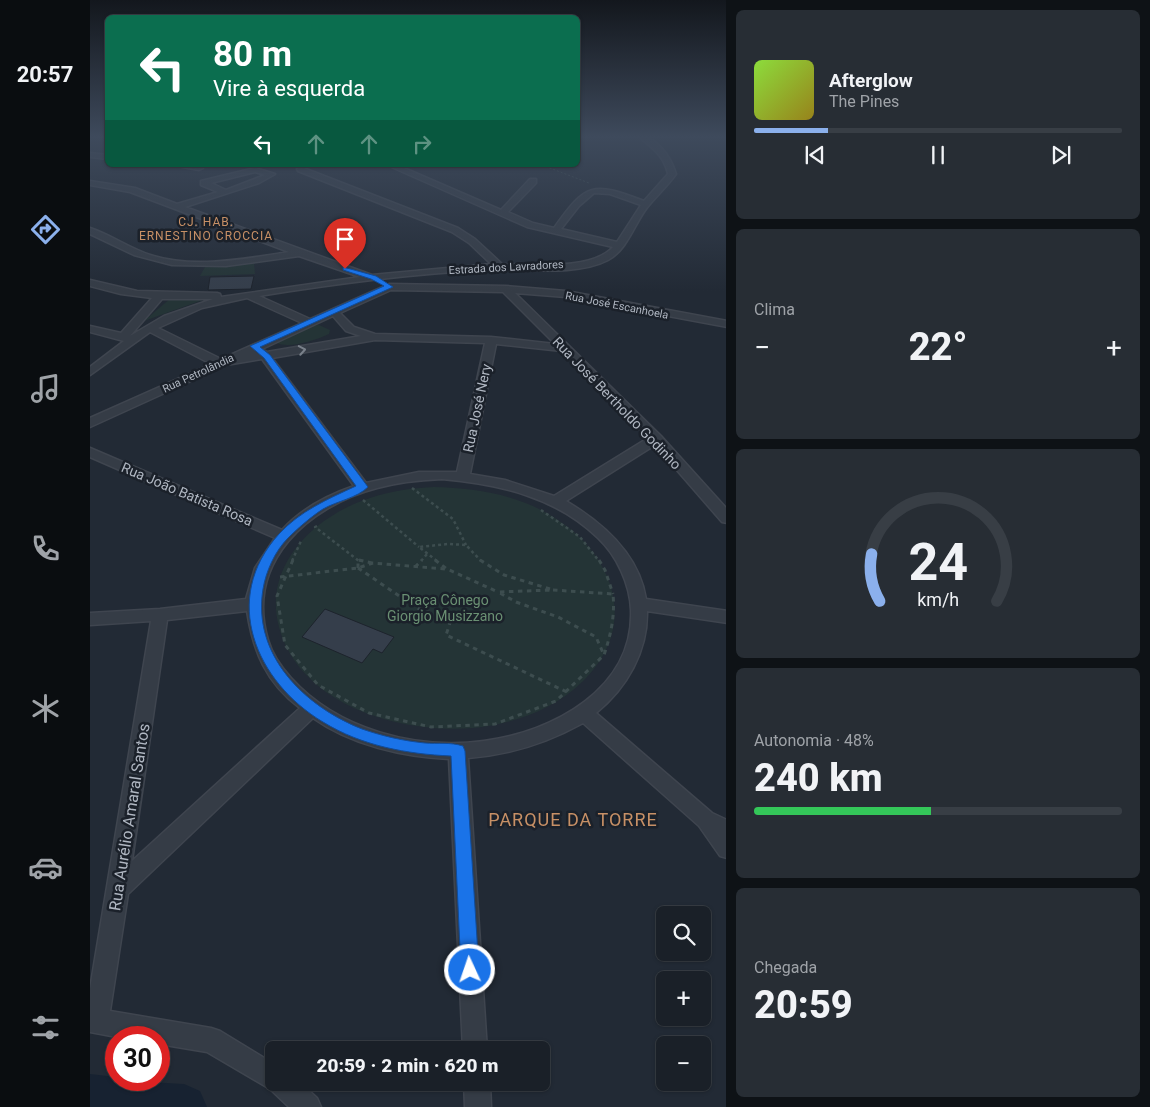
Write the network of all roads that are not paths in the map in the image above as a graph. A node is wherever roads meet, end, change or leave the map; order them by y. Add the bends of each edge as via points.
1 (120, 188) edge
2 (215, 188) edge
3 (239, 188) edge
4 (348, 188) edge
5 (441, 188) edge
6 (527, 188) edge
7 (662, 188) edge
8 (225, 192) junction
9 (646, 204) junction
10 (176, 207) junction
11 (502, 214) junction
12 (90, 231) edge
13 (555, 232) junction
14 (618, 245) junction
15 (300, 253) junction
16 (499, 266) junction
17 (345, 269) junction
18 (374, 278) junction
19 (90, 283) edge
20 (305, 287) junction
21 (389, 287) junction
22 (506, 289) junction
23 (249, 295) junction
24 (159, 296) junction
25 (334, 312) junction
26 (310, 323) junction
27 (726, 324) edge
28 (150, 328) junction
29 (90, 329) edge
30 (375, 337) junction
31 (128, 338) junction
32 (491, 340) junction
33 (254, 346) junction
34 (563, 348) junction
35 (267, 356) junction
36 (219, 363) junction
37 (90, 372) edge
38 (90, 423) edge
39 (656, 440) junction
40 (90, 452) edge
41 (463, 476) junction
42 (366, 495) junction
43 (555, 502) junction
44 (726, 519) edge
45 (284, 536) junction
46 (254, 604) junction
47 (638, 604) junction
48 (160, 615) junction
49 (726, 617) edge
50 (90, 619) edge
51 (312, 708) junction
52 (584, 713) junction
53 (458, 751) junction
54 (705, 819) junction
55 (726, 831) edge
56 (726, 849) edge
57 (118, 888) junction
58 (93, 1020) edge
59 (474, 1041) edge
60 (265, 1073) edge
61 (290, 1091) edge
62 (477, 1091) edge
63 (308, 1107) edge
64 (478, 1107) edge

1 - 10 street
2 - 8 street
3 - 8 street
4 - 16 street via 455,230
5 - 11 street
6 - 11 street
7 - 9 street, Estrada dos Lavradores
8 - 10 street
9 - 13 street via 608,190 581,196
9 - 14 street, Estrada dos Lavradores
10 - 15 street
11 - 13 street
12 - 15 street via 154,259 187,263 219,264
13 - 14 street
14 - 16 street, Estrada dos Lavradores via 607,257 593,262
15 - 17 street
16 - 18 street, Estrada dos Lavradores
17 - 18 street
17 - 20 street
18 - 20 street, Estrada dos Lavradores
18 - 21 street
19 - 24 street
20 - 23 street, Estrada dos Lavradores
21 - 22 street, Rua José Escanhoela
21 - 25 street, Rua Petrolândia
22 - 27 street, Rua José Escanhoela via 566,294
22 - 34 street, Rua José Bertholdo Godinho
23 - 24 street
23 - 26 street
23 - 28 street via 192,308
24 - 31 street
25 - 26 street, Rua Petrolândia
25 - 30 street via 350,329
26 - 33 street, Rua Petrolândia
28 - 31 street
28 - 36 street
29 - 31 street
30 - 32 street
35 -> 30 street
31 - 37 street
32 - 34 street
32 - 41 street, Rua José Nery
33 - 35 street
33 - 36 street, Rua Petrolândia
34 - 39 street, Rua José Bertholdo Godinho
35 - 36 street
35 - 42 street
36 - 38 street, Rua Petrolândia
39 - 43 street
39 - 44 street, Rua José Bertholdo Godinho
40 - 45 street, Rua João Batista Rosa
41 - 42 street via 421,476
41 - 43 street via 511,485
42 - 45 street via 332,500 300,520
43 - 47 street via 590,524 617,552 634,586
45 - 46 street via 269,556
46 - 48 street
46 - 51 street via 256,630 266,655 282,680
47 - 49 street
47 - 52 street via 635,647 624,671 607,693
48 - 50 street
48 - 57 street, Rua Aurélio Amaral Santos
51 - 53 street via 358,733 390,743
51 - 57 street
52 - 53 street via 527,740 493,748
52 - 54 street
53 - 59 street
54 - 55 street
54 - 56 street
57 - 58 street, Rua Aurélio Amaral Santos
58 - 60 street, Rua Aurélio Amaral Santos via 211,1040
61 - 63 street
62 - 64 street

